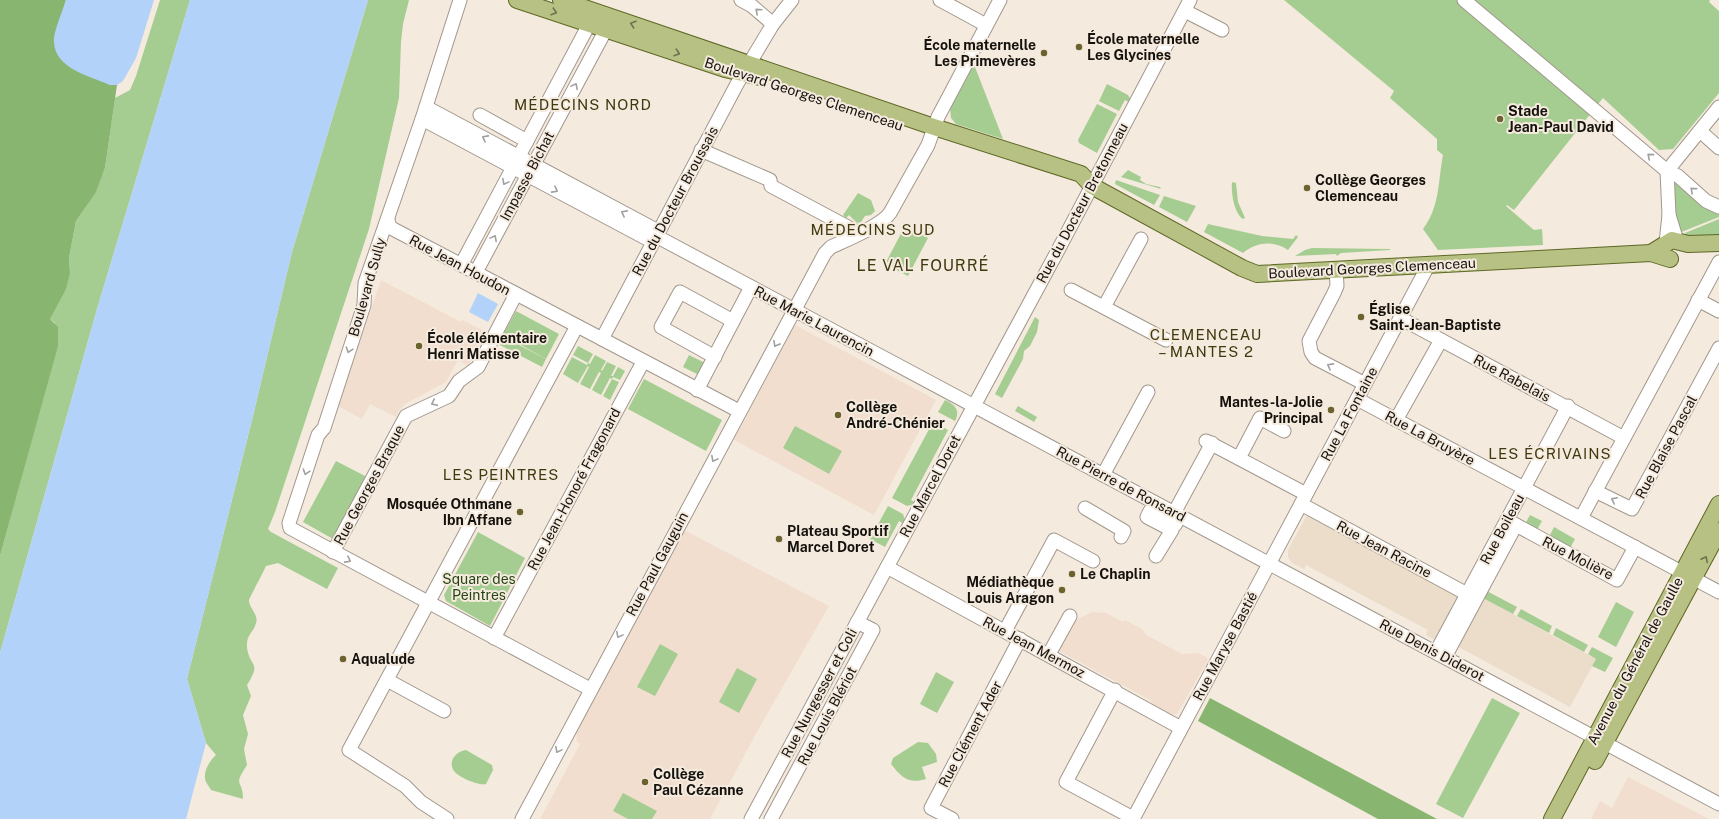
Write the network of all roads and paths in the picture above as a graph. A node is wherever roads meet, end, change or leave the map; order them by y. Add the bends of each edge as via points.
1 (460, 0) edge
2 (517, 0) edge
3 (561, 0) edge
4 (741, 0) edge
5 (792, 0) edge
6 (940, 0) edge
7 (1000, 0) edge
8 (1464, 0) edge
9 (1187, 5) edge
10 (593, 18) junction
11 (609, 23) junction
12 (773, 24) junction
13 (986, 25) junction
14 (1222, 30) dead end
15 (746, 68) junction
16 (1719, 107) edge
17 (424, 113) junction
18 (480, 115) dead end
19 (932, 131) junction
20 (1700, 131) junction
21 (527, 141) junction
22 (1719, 148) edge
23 (701, 150) junction
24 (516, 162) junction
25 (530, 170) junction
26 (1667, 171) junction
27 (1092, 186) junction
28 (1719, 207) edge
29 (388, 219) junction
30 (859, 233) junction
31 (656, 237) junction
32 (1141, 239) dead end
33 (1719, 243) edge
34 (1673, 248) junction
35 (1719, 251) edge
36 (1719, 262) edge
37 (1429, 264) junction
38 (461, 265) junction
39 (1336, 269) junction
40 (476, 272) junction
41 (751, 288) junction
42 (1071, 290) dead end
43 (516, 294) junction
44 (1698, 300) junction
45 (1104, 307) junction
46 (794, 310) junction
47 (1719, 310) edge
48 (1400, 318) junction
49 (733, 321) junction
50 (577, 326) junction
51 (602, 339) junction
52 (1166, 340) dead end
53 (1441, 340) junction
54 (1719, 348) edge
55 (714, 357) junction
56 (644, 362) junction
57 (1365, 384) junction
58 (697, 390) junction
59 (1148, 392) dead end
60 (1357, 398) junction
61 (973, 406) junction
62 (1568, 406) junction
63 (739, 411) junction
64 (1396, 420) junction
65 (1284, 431) dead end
66 (1624, 438) junction
67 (1239, 458) junction
68 (1103, 475) junction
69 (1524, 488) junction
70 (1595, 491) junction
71 (1303, 499) junction
72 (1719, 504) edge
73 (1085, 508) dead end
74 (1177, 514) junction
75 (1581, 518) junction
76 (1511, 523) junction
77 (1719, 532) edge
78 (1121, 537) dead end
79 (1635, 548) junction
80 (333, 552) junction
81 (1156, 556) dead end
82 (1093, 561) dead end
83 (1269, 563) junction
84 (887, 567) junction
85 (1688, 576) junction
86 (1717, 588) edge
87 (1467, 594) junction
88 (428, 603) junction
89 (1070, 616) dead end
90 (857, 622) junction
91 (1005, 631) junction
92 (494, 638) junction
93 (1020, 639) junction
94 (1049, 654) junction
95 (1440, 655) junction
96 (387, 680) junction
97 (590, 689) junction
98 (1114, 690) junction
99 (444, 711) dead end
100 (1181, 728) junction
101 (1600, 740) junction
102 (1719, 804) edge
103 (447, 819) edge
104 (522, 819) edge
105 (752, 819) edge
106 (772, 819) edge
107 (952, 819) edge
108 (1133, 819) edge
109 (1552, 819) edge
110 (1564, 819) edge

1 - 17 street, Boulevard Sully
2 -> 10 main road, Boulevard Georges Clemenceau
3 - 10 main road, Boulevard Georges Clemenceau
12 -> 4 street
5 - 12 street, Rue du Docteur Broussais
6 - 13 street
7 - 13 street, Rue Paul Gauguin
26 -> 8 street
9 - 14 street
9 - 27 street, Rue du Docteur Bretonneau
10 - 11 main road, Boulevard Georges Clemenceau
10 - 21 street, Impasse Bichat
11 - 15 main road, Boulevard Georges Clemenceau via 725,69
25 -> 11 street, Impasse Bichat
12 - 15 street, Rue du Docteur Broussais
13 - 19 street, Rue Paul Gauguin
15 - 19 main road, Boulevard Georges Clemenceau via 760,77 818,98
15 - 23 street, Rue du Docteur Broussais
16 - 20 street
17 - 24 street, Rue Marie Laurencin
17 - 29 street, Boulevard Sully
18 - 21 street
19 - 27 main road, Boulevard Georges Clemenceau via 1077,183
19 - 30 street, Rue Paul Gauguin via 928,145 887,217
20 - 22 street
20 - 26 street
21 - 24 street, Impasse Bichat
23 - 30 street via 770,180 771,186
23 - 31 street, Rue du Docteur Broussais
24 - 25 street, Rue Marie Laurencin
24 -> 38 street, Impasse Bichat
25 - 31 street, Rue Marie Laurencin
40 -> 25 street, Impasse Bichat
28 -> 26 street via 1706,201 1678,176
26 - 34 street
27 - 39 main road, Boulevard Georges Clemenceau via 1254,273
27 - 61 street, Rue du Docteur Bretonneau
29 - 38 street, Rue Jean Houdon via 393,229
29 -> 80 street, Boulevard Sully via 365,283 364,305 324,428 318,435 289,522 290,528
30 - 46 street, Rue Paul Gauguin via 827,249
31 - 41 street, Rue Marie Laurencin
31 - 51 street, Rue du Docteur Broussais
32 - 45 street
33 - 34 main road, Boulevard Georges Clemenceau via 1691,244
34 - 35 main road via 1689,253
34 - 37 main road, Boulevard Georges Clemenceau via 1651,252
36 - 44 street
37 - 39 main road, Boulevard Georges Clemenceau
37 - 48 street, Rue La Fontaine
38 - 40 street, Rue Jean Houdon
57 -> 39 street via 1315,358 1309,346 1309,341 1337,286
40 - 43 street, Rue Jean Houdon
41 - 46 street, Rue Marie Laurencin
41 - 49 street
42 - 45 street
43 - 50 street
43 -> 80 street, Rue Georges Braque via 478,367 462,378 449,396 406,416
44 - 47 street
44 - 66 street
45 - 52 street
46 - 61 street, Rue Marie Laurencin
46 -> 63 street, Rue Paul Gauguin
48 - 53 street, Rue Rabelais
48 - 57 street, Rue La Fontaine
49 - 55 street
49 - 55 street via 680,292 665,320 661,328
50 - 51 street
50 - 88 street
51 - 56 street
53 - 62 street, Rue Rabelais
53 - 64 street
54 -> 70 street, Rue Blaise Pascal via 1632,509
55 - 58 street
56 - 58 street
56 - 92 street, Rue Jean-Honoré Fragonard
57 - 60 street, Rue La Fontaine
58 - 63 street
59 - 68 street
60 - 64 street, Rue La Bruyère
60 - 71 street, Rue La Fontaine
61 - 68 street, Rue Pierre de Ronsard
61 - 84 street, Rue Marcel Doret
62 - 66 street, Rue Rabelais
62 - 69 street, Rue Boileau
63 -> 97 street, Rue Paul Gauguin
64 - 69 street, Rue La Bruyère
65 - 67 street via 1260,418
66 - 70 street
67 - 71 street, Rue Jean Racine
67 - 74 street, Rue Jean Racine via 1209,442
68 - 74 street, Rue Pierre de Ronsard
69 - 75 street
69 - 76 street, Rue Boileau
70 - 75 street
71 - 83 street, Rue La Fontaine
71 - 87 street, Rue Jean Racine
72 - 85 main road, Avenue du Général de Gaulle
73 - 78 street via 1124,531
74 - 81 street via 1175,524 1150,511 1147,517 1172,530
74 - 83 street, Rue Pierre de Ronsard
75 - 79 street
76 - 79 street, Rue Molière via 1617,580
76 - 87 street, Rue Boileau
76 - 95 street
85 -> 77 main road, Avenue du Général de Gaulle
79 - 85 street
80 -> 88 street
82 - 91 street via 1066,542 1054,540
83 - 95 street, Rue Denis Diderot
83 - 100 street, Rue Maryse Bastié
84 - 90 street, Rue Nungesser et Coli
84 - 91 street, Rue Jean Mermoz
85 - 86 street
85 - 101 main road, Avenue du Général de Gaulle
87 - 95 street, Rue Boileau
88 - 92 street
88 - 96 street
89 - 94 street
90 - 105 street, Rue Nungesser et Coli
90 - 106 street, Rue Louis Blériot via 873,630
91 - 93 street, Rue Jean Mermoz
92 - 97 street
93 - 94 street, Rue Jean Mermoz
93 - 107 street, Rue Clément Ader via 931,808
94 - 98 street, Rue Jean Mermoz
95 - 101 street, Rue Denis Diderot
96 - 99 street
96 - 103 street via 349,750 405,786 421,802
97 -> 104 street, Rue Paul Gauguin
98 - 100 street, Rue Jean Mermoz
98 - 108 street via 1066,782
100 - 108 street, Rue Maryse Bastié
101 - 102 street, Rue Denis Diderot
101 - 109 main road, Avenue du Général de Gaulle
101 - 110 main road, Avenue du Général de Gaulle

